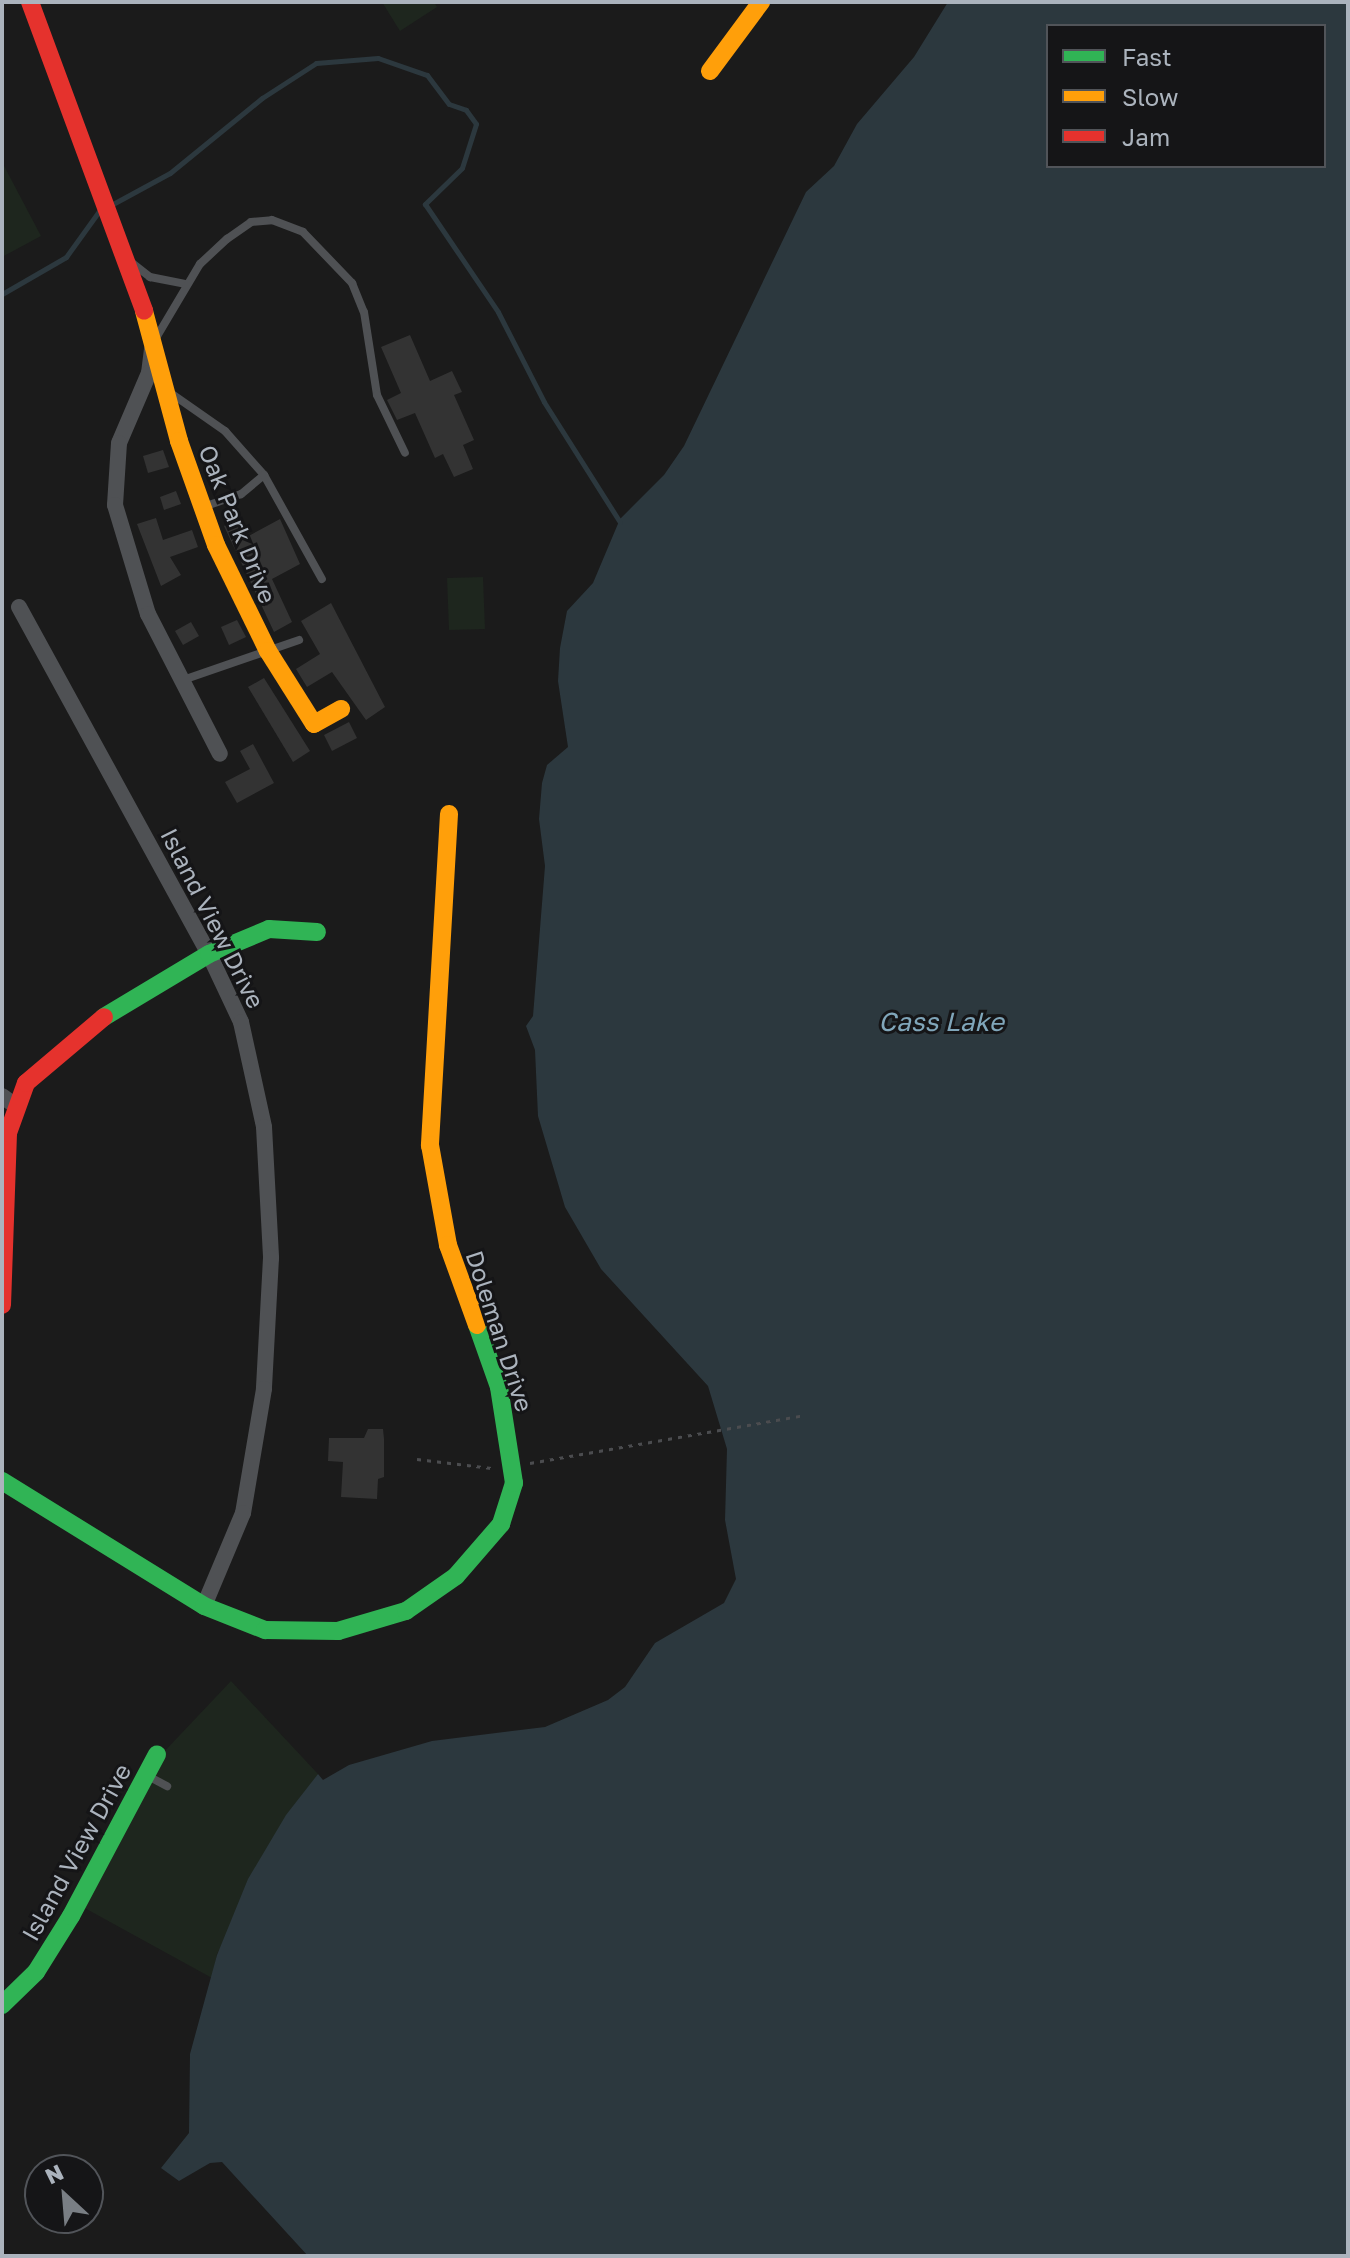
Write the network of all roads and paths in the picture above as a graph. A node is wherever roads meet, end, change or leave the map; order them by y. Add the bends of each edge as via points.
1 (30, 2) edge
2 (761, 2) edge
3 (710, 71) dead end
4 (125, 258) junction
5 (186, 284) junction
6 (152, 346) junction
7 (164, 388) junction
8 (405, 453) dead end
9 (264, 475) junction
10 (203, 507) junction
11 (322, 579) dead end
12 (19, 607) dead end
13 (299, 640) dead end
14 (268, 651) junction
15 (179, 681) junction
16 (341, 709) dead end
17 (220, 754) dead end
18 (449, 814) dead end
19 (317, 932) dead end
20 (209, 954) junction
21 (9, 1101) edge
22 (2, 1305) edge
23 (806, 1415) dead end
24 (417, 1459) dead end
25 (513, 1467) junction
26 (2, 1481) edge
27 (204, 1606) junction
28 (157, 1754) dead end
29 (146, 1775) junction
30 (167, 1786) dead end
31 (2, 2005) edge

1 - 4 street, Oak Park Drive
2 - 3 street
4 - 5 lane via 150,277
4 - 6 street, Oak Park Drive
5 - 6 lane
5 - 8 lane via 200,264 251,222 272,220 303,232 352,283 364,312 377,395
6 - 7 street, Oak Park Drive
6 - 15 street, Oak Park Drive via 149,373 119,443 115,505 148,614
7 - 9 lane via 225,431
7 - 10 street, Oak Park Drive
9 - 10 lane via 241,494
9 - 11 lane
10 - 14 street, Oak Park Drive
12 - 20 street, Island View Drive
13 - 14 lane
14 - 15 lane
14 - 16 street, Oak Park Drive via 314,724
15 - 17 street, Oak Park Drive
18 - 25 street, Doleman Drive via 430,1145 448,1245 499,1387
19 - 20 street via 269,929
20 - 21 street via 113,1010 42,1066
20 - 27 street, Island View Drive via 241,1022 264,1127 271,1258 264,1389 243,1513
21 - 22 street
23 - 25 path
24 - 25 path
25 - 27 street, Doleman Drive via 511,1498 501,1524 456,1576 406,1611 338,1631 301,1633 265,1630
26 - 27 street, Doleman Drive
28 - 29 street, Island View Drive
29 - 30 lane
29 - 31 street, Island View Drive via 36,1972

